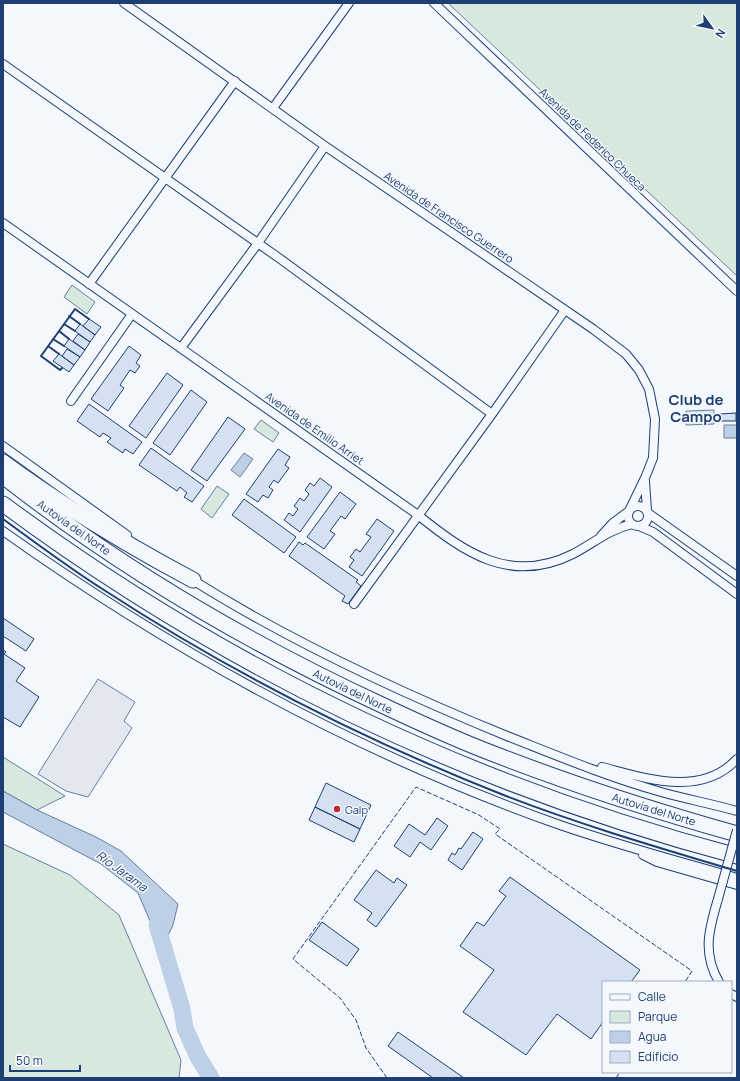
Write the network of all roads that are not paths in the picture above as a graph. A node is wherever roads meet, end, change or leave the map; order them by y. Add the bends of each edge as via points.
1 (124, 3) edge
2 (349, 3) edge
3 (434, 3) edge
4 (3, 64) edge
5 (235, 81) junction
6 (273, 108) junction
7 (325, 146) junction
8 (164, 177) junction
9 (3, 223) edge
10 (258, 243) junction
11 (89, 284) junction
12 (737, 291) edge
13 (565, 310) junction
14 (132, 314) junction
15 (181, 348) junction
16 (71, 401) dead end
17 (492, 414) junction
18 (3, 446) edge
19 (3, 462) edge
20 (3, 476) edge
21 (645, 478) junction
22 (3, 504) edge
23 (630, 511) junction
24 (647, 511) junction
25 (418, 514) junction
26 (636, 525) junction
27 (3, 531) edge
28 (600, 536) junction
29 (737, 576) edge
30 (193, 580) junction
31 (737, 594) edge
32 (354, 604) dead end
33 (534, 746) junction
34 (737, 759) edge
35 (737, 811) edge
36 (737, 830) edge
37 (737, 834) edge
38 (628, 847) junction
39 (737, 856) edge
40 (737, 878) edge
41 (737, 885) edge
42 (718, 981) edge

1 - 5 street, Avenida de Francisco Guerrero
2 - 6 street
3 - 12 street, Avenida de Federico Chueca
4 - 8 street
5 - 6 street, Avenida de Francisco Guerrero
5 - 8 street
6 - 7 street, Avenida de Francisco Guerrero
7 - 10 street
7 - 13 street, Avenida de Francisco Guerrero
8 - 10 street
8 - 11 street
9 - 11 street, Avenida de Emilio Arriet
10 - 15 street
10 - 17 street
11 - 14 street, Avenida de Emilio Arriet
13 - 17 street
13 - 21 street, Avenida de Francisco Guerrero via 626,354 639,370 649,389 655,419 653,458
14 - 15 street, Avenida de Emilio Arriet
14 - 16 street
15 - 25 street, Avenida de Emilio Arriet
17 - 25 street
18 - 30 street
19 - 30 highway via 136,550
20 - 37 highway, Autovía del Norte via 76,530 169,591 266,648 346,689 492,754 658,812
21 - 23 street
21 - 24 street, Avenida de Francisco Guerrero
22 - 39 highway, Autovía del Norte via 86,564 180,623 258,668 325,702 445,758 561,803
23 - 24 street via 638,506
23 - 26 street via 628,518
23 - 28 street
24 - 26 street via 646,522
24 - 29 street
25 - 28 street, Avenida de Emilio Arriet via 443,535 478,556 500,565 525,567 551,562 573,554
25 - 32 street
26 - 28 street, Avenida de Emilio Arriet via 618,528
26 - 31 street via 653,532
27 - 38 street via 171,641 291,708 398,760 469,790
30 - 33 street via 342,663 400,691
33 - 34 street via 600,767 670,783 690,782 712,776
33 - 35 street via 585,767 661,792
36 - 42 street, bridge via 710,926 709,962
38 - 40 street
38 - 41 street via 657,862

